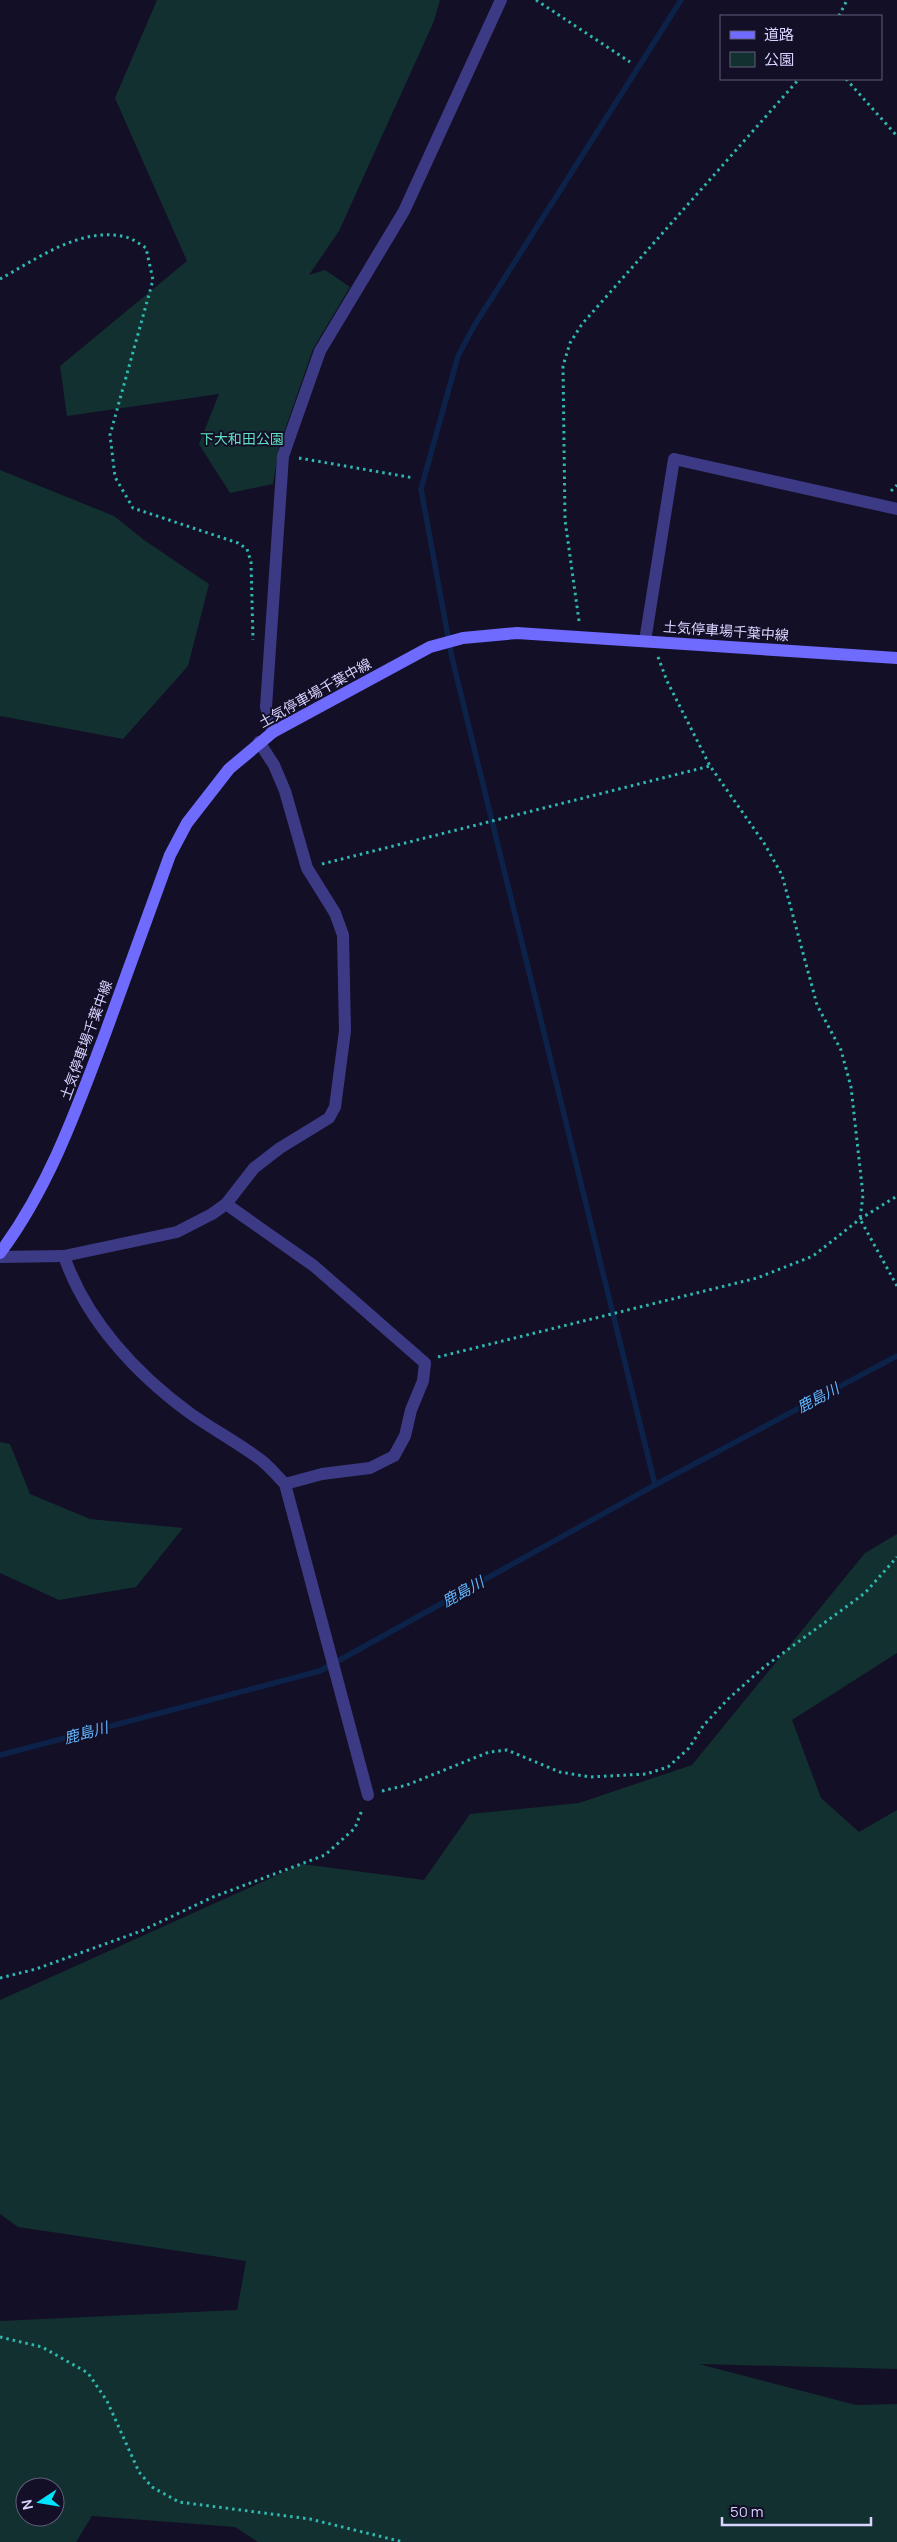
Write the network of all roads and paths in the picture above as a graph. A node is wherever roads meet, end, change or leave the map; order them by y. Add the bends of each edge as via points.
1 (501, 0) edge
2 (536, 0) edge
3 (847, 0) edge
4 (840, 15) edge
5 (630, 62) dead end
6 (798, 80) edge
7 (847, 80) edge
8 (897, 136) edge
9 (0, 279) edge
10 (283, 456) junction
11 (414, 478) dead end
12 (897, 509) edge
13 (581, 636) junction
14 (650, 641) junction
15 (253, 642) dead end
16 (897, 658) edge
17 (272, 732) junction
18 (259, 742) junction
19 (710, 766) junction
20 (307, 868) junction
21 (897, 1196) edge
22 (226, 1204) junction
23 (860, 1218) junction
24 (0, 1255) edge
25 (64, 1256) junction
26 (897, 1286) edge
27 (425, 1363) junction
28 (285, 1484) junction
29 (897, 1557) edge
30 (368, 1795) junction
31 (0, 1978) edge
32 (0, 2337) edge
33 (403, 2542) edge

1 - 10 street via 404,211 320,351
2 - 5 path
3 - 4 path
6 - 13 path via 582,324 570,343 563,366 565,520
7 - 8 path
9 - 15 path via 64,244 88,237 106,234 128,237 146,248 153,280 110,435 115,477 133,508 248,549
10 - 11 path
10 - 17 street via 266,707
12 - 14 street via 674,459
13 - 14 main road, 土気停車場千葉中線
13 - 17 main road, 土気停車場千葉中線 via 517,633 464,638 430,648
14 - 16 main road, 土気停車場千葉中線
14 - 19 path
17 - 18 main road, 土気停車場千葉中線
18 - 20 street via 286,791
18 - 24 main road, 土気停車場千葉中線 via 229,769 206,797 170,855 71,1122 44,1184
19 - 20 path
19 - 23 path via 764,843 782,875 818,1005 841,1050 851,1087 863,1195
20 - 22 street via 335,913 343,935 345,1031 335,1107 329,1118 254,1168
21 - 23 path
22 - 25 street via 177,1232
22 - 27 street via 314,1266
23 - 26 path
23 - 27 path via 813,1256 788,1268 444,1354
24 - 25 street
25 - 28 street via 86,1302 127,1360 190,1413 262,1461
27 - 28 street via 423,1381 405,1436 394,1456 370,1468 322,1474
28 - 30 street
29 - 30 path via 865,1593 764,1667 728,1698 689,1748 668,1767 646,1774 590,1776 560,1772 507,1750 489,1752 407,1786
30 - 31 path via 355,1828 325,1855 213,1896 141,1931 36,1969
32 - 33 path via 42,2347 88,2373 107,2401 139,2472 152,2487 179,2502 310,2519

